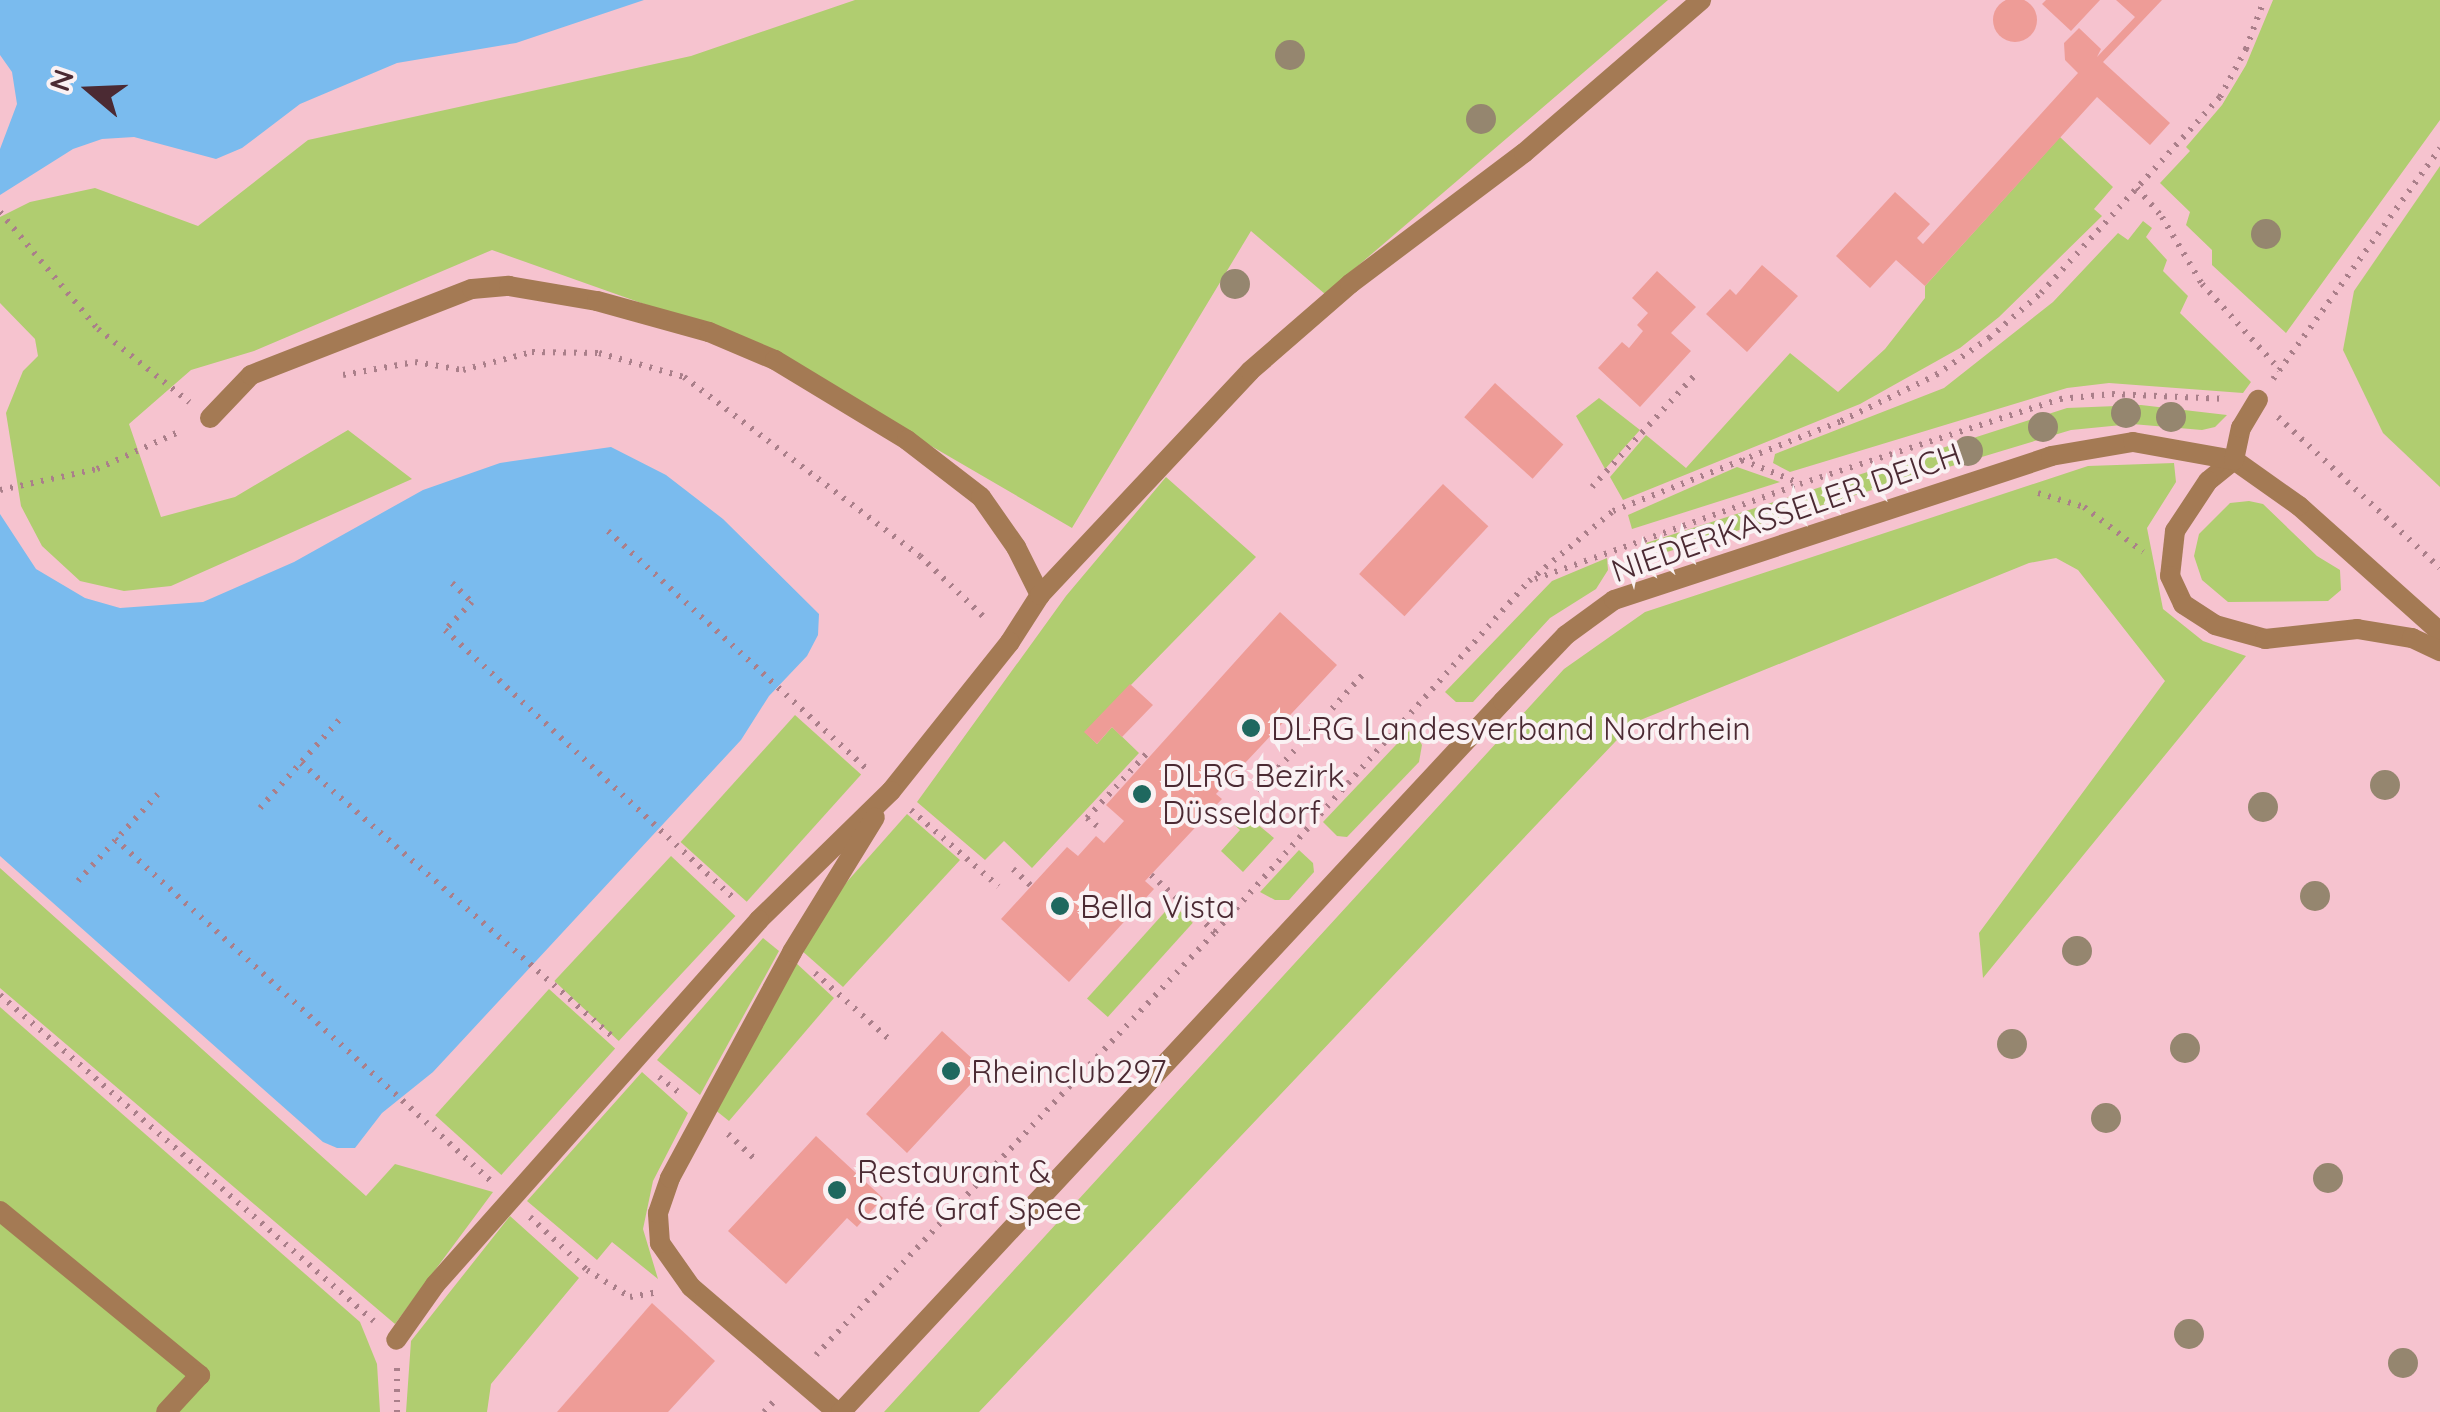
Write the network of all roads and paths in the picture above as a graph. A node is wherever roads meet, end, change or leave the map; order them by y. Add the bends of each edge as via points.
1 (1700, 0) edge
2 (2264, 0) edge
3 (2440, 148) edge
4 (2137, 188) junction
5 (0, 212) edge
6 (2280, 370) junction
7 (1695, 375) dead end
8 (329, 379) dead end
9 (2258, 400) junction
10 (210, 418) junction
11 (1742, 460) junction
12 (2234, 460) junction
13 (1800, 484) junction
14 (1592, 487) dead end
15 (0, 490) edge
16 (2034, 491) dead end
17 (608, 531) dead end
18 (2440, 568) edge
19 (2170, 576) junction
20 (1529, 581) junction
21 (452, 583) dead end
22 (1040, 595) junction
23 (2440, 632) edge
24 (1010, 642) junction
25 (2440, 652) edge
26 (1366, 671) dead end
27 (342, 717) dead end
28 (1296, 734) dead end
29 (1304, 740) junction
30 (1152, 749) dead end
31 (301, 763) junction
32 (867, 768) dead end
33 (891, 791) junction
34 (1258, 791) dead end
35 (158, 794) dead end
36 (260, 808) dead end
37 (913, 811) dead end
38 (1098, 826) dead end
39 (116, 840) junction
40 (1013, 869) dead end
41 (1151, 875) dead end
42 (78, 880) dead end
43 (998, 886) dead end
44 (1031, 886) dead end
45 (744, 907) dead end
46 (1214, 932) junction
47 (800, 961) dead end
48 (0, 995) edge
49 (890, 1040) dead end
50 (626, 1049) dead end
51 (649, 1068) dead end
52 (696, 1105) dead end
53 (728, 1134) dead end
54 (758, 1162) dead end
55 (500, 1190) dead end
56 (0, 1210) edge
57 (523, 1211) dead end
58 (691, 1287) junction
59 (396, 1340) junction
60 (796, 1377) junction
61 (166, 1412) edge
62 (397, 1412) edge
63 (764, 1412) edge
64 (839, 1412) edge

1 - 22 street via 1524,153 1350,284 1250,371
2 - 4 path via 2220,97
3 - 6 path
4 - 6 path via 2202,284
4 - 11 path via 2041,293 1976,347 1857,413
5 - 10 path via 98,329
6 - 9 path
7 - 14 path
8 - 24 path via 415,362 463,370 532,352 599,353 684,377 920,556
9 - 12 street via 2241,428
9 - 13 path via 2112,394 2060,400
9 - 18 path
10 - 15 path via 97,469
10 - 22 street via 251,375 472,289 509,286 597,301 709,332 774,360 906,440 981,497
11 - 13 path
11 - 20 path via 1612,511
12 - 19 street via 2208,481 2175,530
12 - 23 street via 2299,506
12 - 64 street, NIEDERKASSELER DEICH via 2134,442 2051,456 1614,600 1566,636 1503,701
13 - 20 path
16 - 19 path via 2084,507
17 - 32 path
19 - 25 street via 2183,604 2215,625 2265,639 2358,629 2412,638
20 - 46 path
21 - 45 path via 472,602 445,630
22 - 24 street
24 - 33 street
26 - 29 path
27 - 31 path
28 - 29 path
29 - 34 path
30 - 38 path via 1087,818
31 - 36 path
31 - 50 path
33 - 58 street via 792,952 670,1178 658,1213 660,1243
33 - 59 street via 758,920 435,1286
35 - 39 path
37 - 43 path
39 - 42 path
39 - 55 path
40 - 44 path
41 - 46 path
46 - 60 path
47 - 49 path
48 - 59 path
51 - 52 path
53 - 54 path
56 - 61 street via 200,1375
57 - 58 path via 588,1270 630,1297
58 - 60 street
59 - 62 path
60 - 63 path
60 - 64 street

